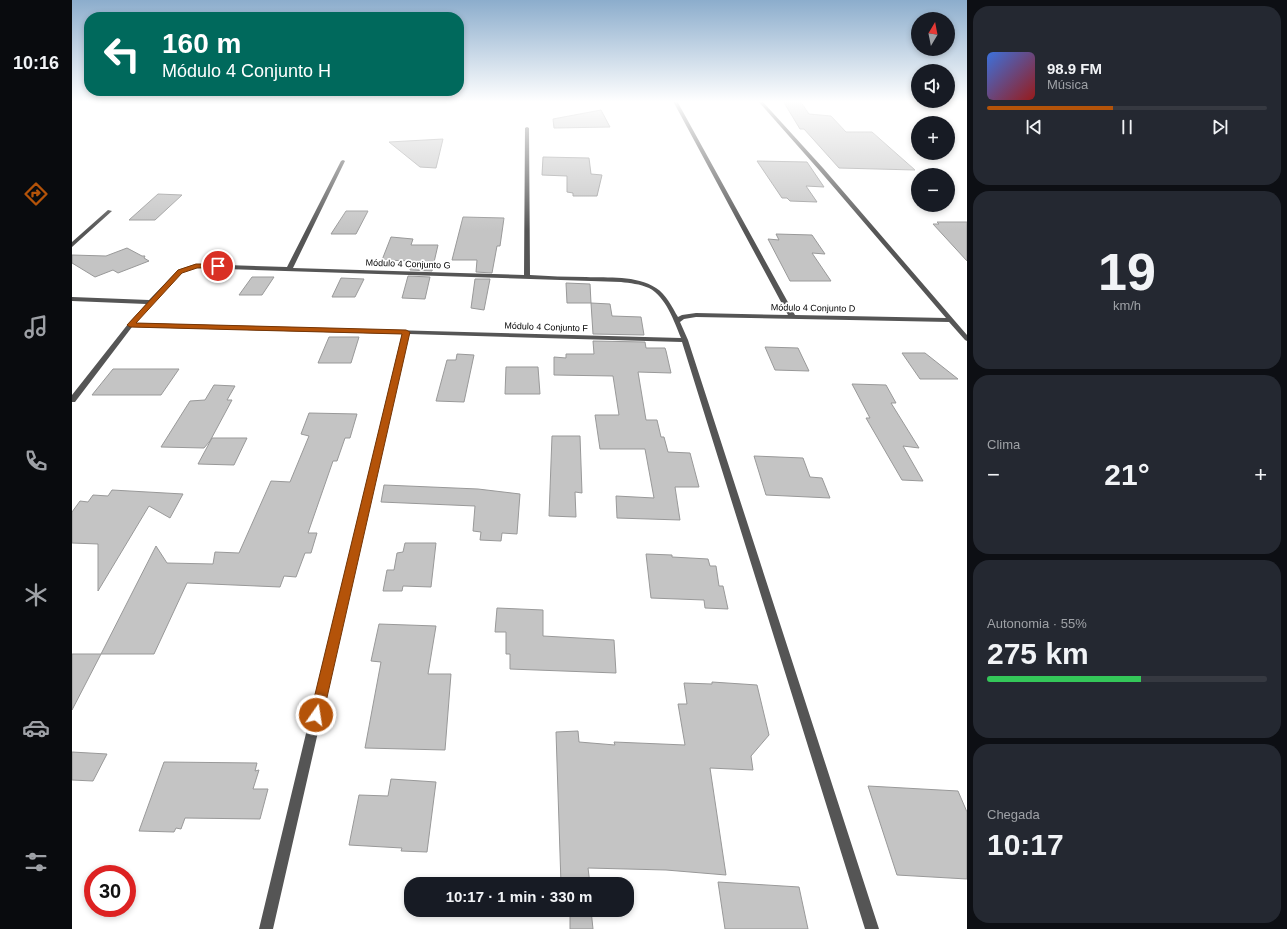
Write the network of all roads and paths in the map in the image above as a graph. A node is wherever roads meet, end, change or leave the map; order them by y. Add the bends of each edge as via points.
1 (527, 144) edge
2 (699, 144) edge
3 (799, 144) edge
4 (343, 161) dead end
5 (110, 211) dead end
6 (72, 245) edge
7 (289, 269) junction
8 (527, 276) junction
9 (72, 299) edge
10 (150, 302) junction
11 (792, 316) junction
12 (677, 320) junction
13 (950, 320) junction
14 (130, 325) junction
15 (406, 332) junction
16 (967, 339) edge
17 (685, 340) junction
18 (72, 400) edge
19 (266, 929) edge
20 (872, 929) edge

1 - 8 street
2 - 11 street
3 - 13 street
4 - 7 street
5 - 6 street
7 - 8 street, Módulo 4 Conjunto G
7 - 10 street, Módulo 4 Conjunto G via 205,266 186,268 173,277
8 - 12 street, Módulo 4 Conjunto G via 621,280 647,285 660,294
9 - 10 street
10 - 14 street, Módulo 4 Conjunto G
11 - 12 street, Módulo 4 Conjunto D via 696,315
11 - 13 street, Módulo 4 Conjunto D
12 - 17 street, Módulo 4 Conjunto G
13 - 16 street
14 - 15 street, Módulo 4 Conjunto F
14 - 18 street, Módulo 4 Conjunto G
15 - 17 street, Módulo 4 Conjunto F
15 - 19 street
17 - 20 street, Módulo 4 Conjunto G

